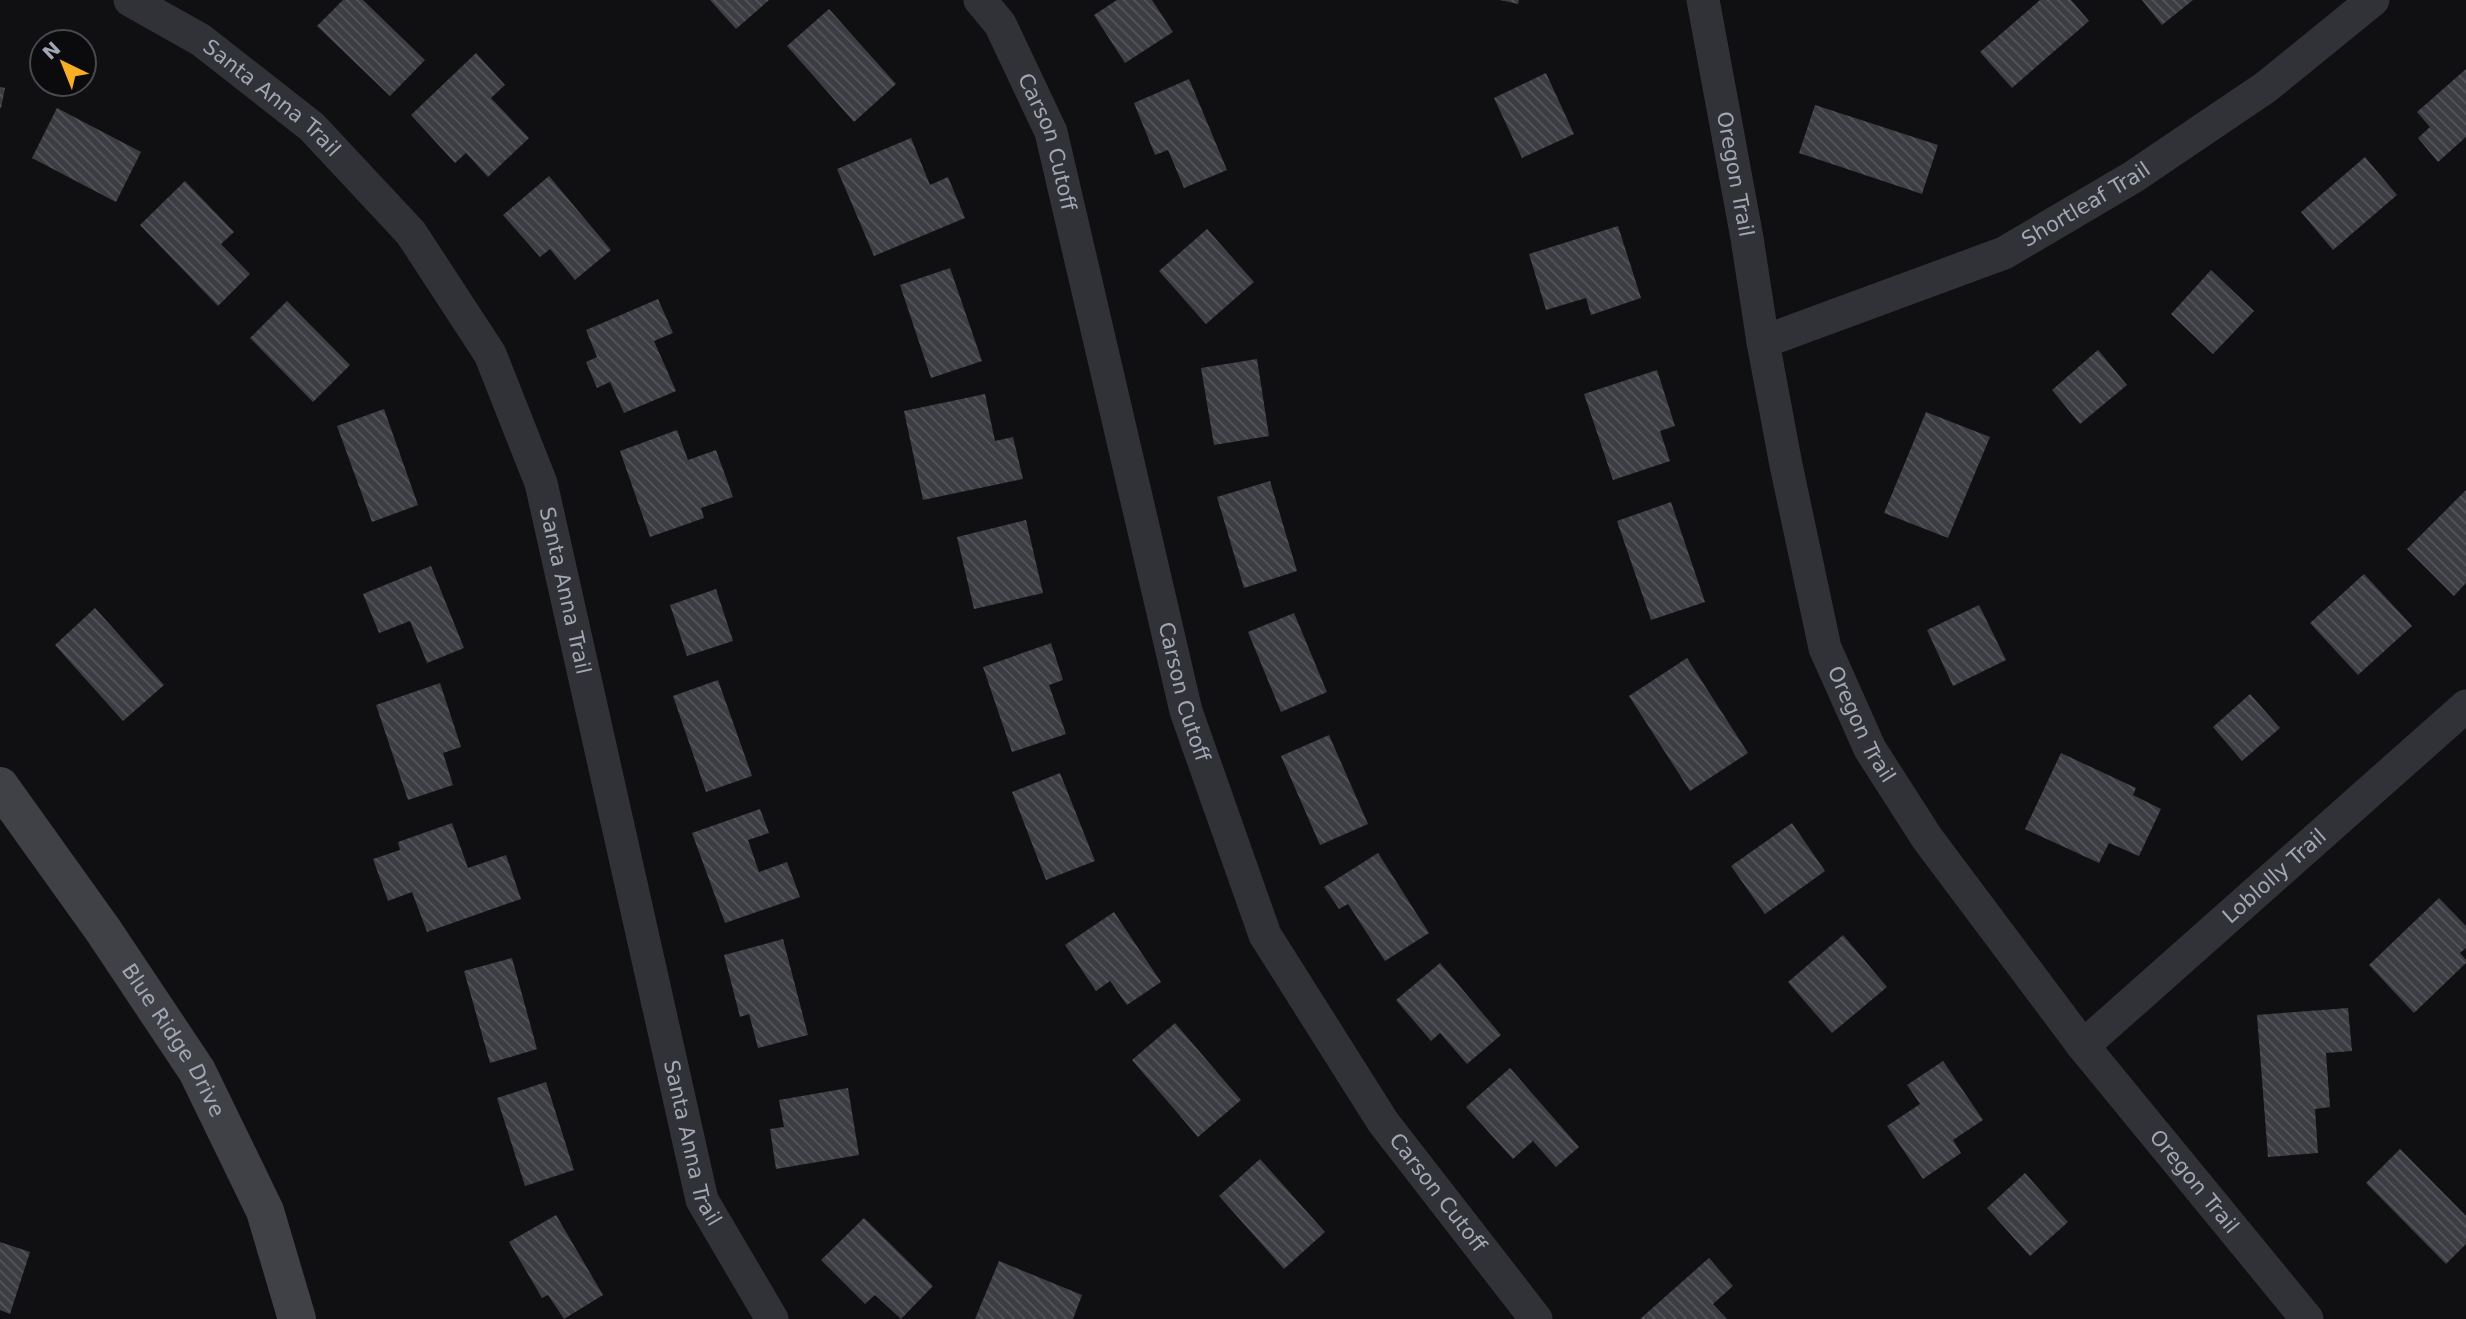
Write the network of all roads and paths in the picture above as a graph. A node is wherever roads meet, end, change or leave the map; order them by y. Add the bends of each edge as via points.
1 (130, 0) edge
2 (980, 0) edge
3 (1703, 0) edge
4 (2373, 0) edge
5 (1763, 342) junction
6 (2466, 706) edge
7 (0, 786) edge
8 (2083, 1046) junction
9 (297, 1319) edge
10 (772, 1319) edge
11 (1536, 1319) edge
12 (2307, 1319) edge

1 - 10 street, Santa Anna Trail via 201,40 312,127 411,233 490,354 541,483 702,1200
2 - 11 street, Carson Cutoff via 1000,24 1051,132 1186,711 1265,935 1383,1122
3 - 5 street, Oregon Trail
4 - 5 street, Shortleaf Trail via 2266,87 2133,177 2004,253
5 - 8 street, Oregon Trail via 1825,648 1870,749 1927,838
6 - 8 street, Loblolly Trail
7 - 9 street, Blue Ridge Drive via 197,1071 265,1211
8 - 12 street, Oregon Trail

